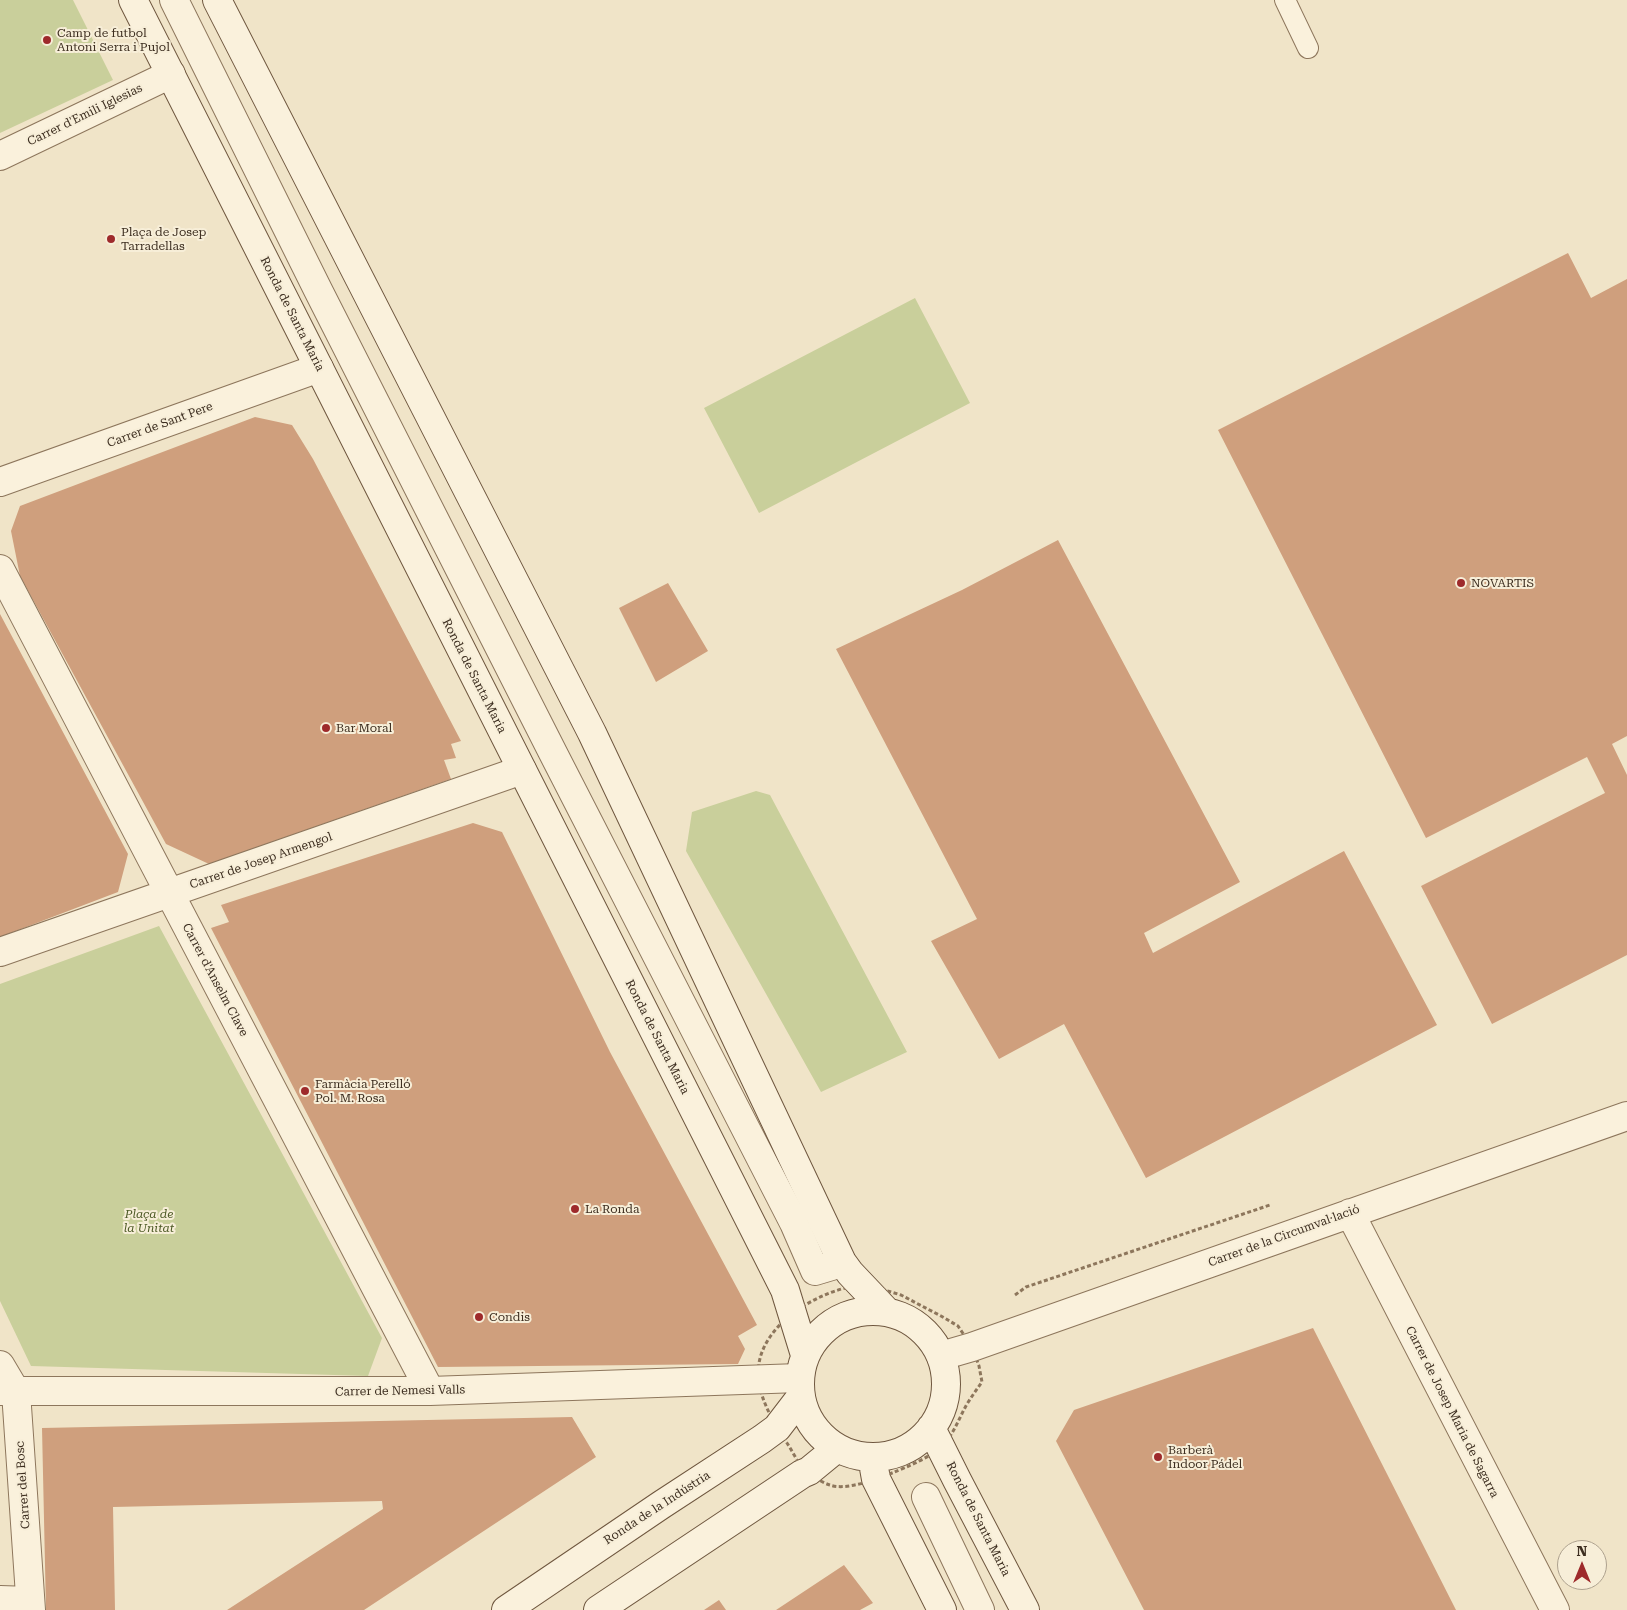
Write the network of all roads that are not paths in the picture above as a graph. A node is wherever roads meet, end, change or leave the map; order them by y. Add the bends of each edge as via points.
1 (134, 0) edge
2 (174, 0) edge
3 (217, 0) edge
4 (1285, 0) edge
5 (1308, 48) dead end
6 (171, 74) junction
7 (0, 156) edge
8 (319, 368) junction
9 (0, 482) edge
10 (0, 569) edge
11 (522, 770) junction
12 (169, 893) junction
13 (0, 952) edge
14 (1627, 1116) edge
15 (1350, 1213) junction
16 (817, 1273) dead end
17 (887, 1312) junction
18 (941, 1356) junction
19 (0, 1365) edge
20 (801, 1377) junction
21 (430, 1391) junction
22 (8, 1392) edge
23 (936, 1438) junction
24 (836, 1448) junction
25 (874, 1468) junction
26 (928, 1496) dead end
27 (0, 1600) edge
28 (31, 1605) edge
29 (506, 1610) edge
30 (598, 1610) edge
31 (942, 1610) edge
32 (980, 1610) edge
33 (1025, 1610) edge
34 (1555, 1610) edge

1 - 6 street, Ronda de Santa Maria
2 - 16 street
3 - 17 street via 592,733 842,1262
4 - 5 lane
6 - 7 street, Carrer d'Emili Iglesias
6 - 8 street, Ronda de Santa Maria
8 - 9 street, Carrer de Sant Pere
8 - 11 street, Ronda de Santa Maria
10 - 12 street, Carrer d'Anselm Clave
11 - 12 street, Carrer de Josep Armengol
11 - 20 street, Ronda de Santa Maria via 785,1290
12 - 13 street, Carrer de Josep Armengol
12 - 21 street, Carrer d'Anselm Clave
14 - 15 street, Carrer de la Circumval·lació
15 - 18 street, Carrer de la Circumval·lació
15 - 34 street, Carrer de Josep Maria de Sagarra
17 - 18 street via 910,1321 928,1336
17 - 20 street via 862,1311 838,1319 818,1335
18 - 23 street via 946,1374 946,1394
19 - 22 street, Carrer del Bosc
20 - 21 street, Carrer de Nemesi Valls
20 - 24 street via 807,1418
20 - 29 street, Ronda de la Indústria via 777,1428
21 - 22 street, Carrer de Nemesi Valls
22 - 28 street, Carrer del Bosc
23 - 25 street via 915,1444
23 - 33 street, Ronda de Santa Maria
24 - 25 street
24 - 30 street via 809,1471
25 - 31 street
26 - 32 street
27 - 28 street

